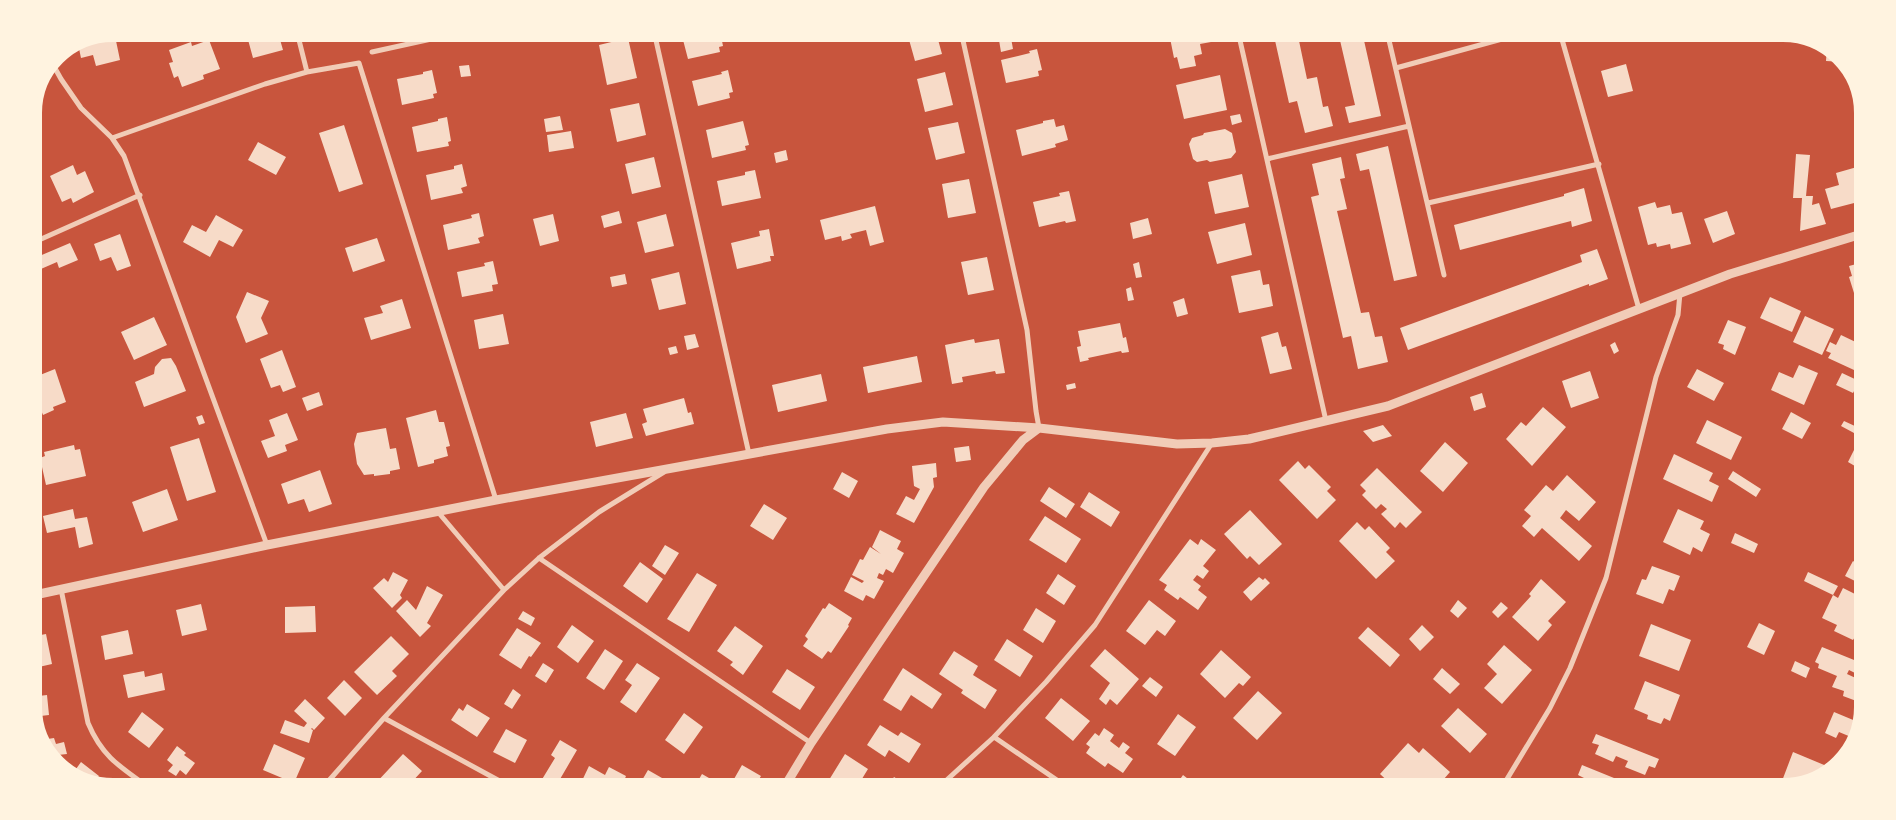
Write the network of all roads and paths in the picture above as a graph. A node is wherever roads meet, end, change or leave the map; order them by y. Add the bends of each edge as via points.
1 (299, 39) edge
2 (431, 39) edge
3 (657, 39) edge
4 (963, 39) edge
5 (1240, 39) edge
6 (1389, 39) edge
7 (1502, 39) edge
8 (1562, 39) edge
9 (372, 52) dead end
10 (55, 67) edge
11 (1396, 68) junction
12 (307, 72) junction
13 (1409, 126) junction
14 (112, 138) junction
15 (1267, 159) junction
16 (1599, 164) junction
17 (140, 195) junction
18 (1428, 203) junction
19 (1857, 235) edge
20 (39, 240) edge
21 (1444, 275) dead end
22 (1680, 293) junction
23 (1639, 309) junction
24 (1327, 421) junction
25 (1039, 428) junction
26 (1212, 443) junction
27 (749, 454) junction
28 (670, 468) junction
29 (496, 500) junction
30 (438, 512) junction
31 (267, 545) junction
32 (539, 558) junction
33 (61, 589) junction
34 (504, 590) junction
35 (39, 594) edge
36 (384, 718) junction
37 (994, 737) junction
38 (811, 743) junction
39 (140, 781) edge
40 (328, 781) edge
41 (499, 781) edge
42 (788, 781) edge
43 (946, 781) edge
44 (1058, 781) edge
45 (1506, 781) edge

1 - 12 street
2 - 9 street
3 - 27 street
4 - 25 street via 1026,330
5 - 15 street
6 - 11 street
7 - 11 street
8 - 16 street
10 - 14 street via 81,108
11 - 13 street
12 - 14 street
12 - 29 street via 359,63
13 - 15 street
13 - 18 street
14 - 17 street via 124,156
15 - 24 street
16 - 18 street
16 - 23 street
17 - 20 street
17 - 31 street
18 - 21 street
19 - 22 street via 1772,260
22 - 23 street
22 - 45 street via 1678,316 1656,377 1606,578 1570,668
23 - 24 street via 1396,403
24 - 26 street
25 - 26 street via 1177,444
25 - 27 street via 943,422
25 - 38 street via 1023,440 984,487
26 - 37 street via 1095,625
27 - 28 street
28 - 29 street
28 - 32 street via 599,512
29 - 30 street
30 - 31 street
30 - 34 street
31 - 33 street
32 - 34 street
32 - 38 street
33 - 35 street
33 - 39 street via 94,740
34 - 36 street
36 - 40 street
36 - 41 street
37 - 43 street
37 - 44 street
38 - 42 street

